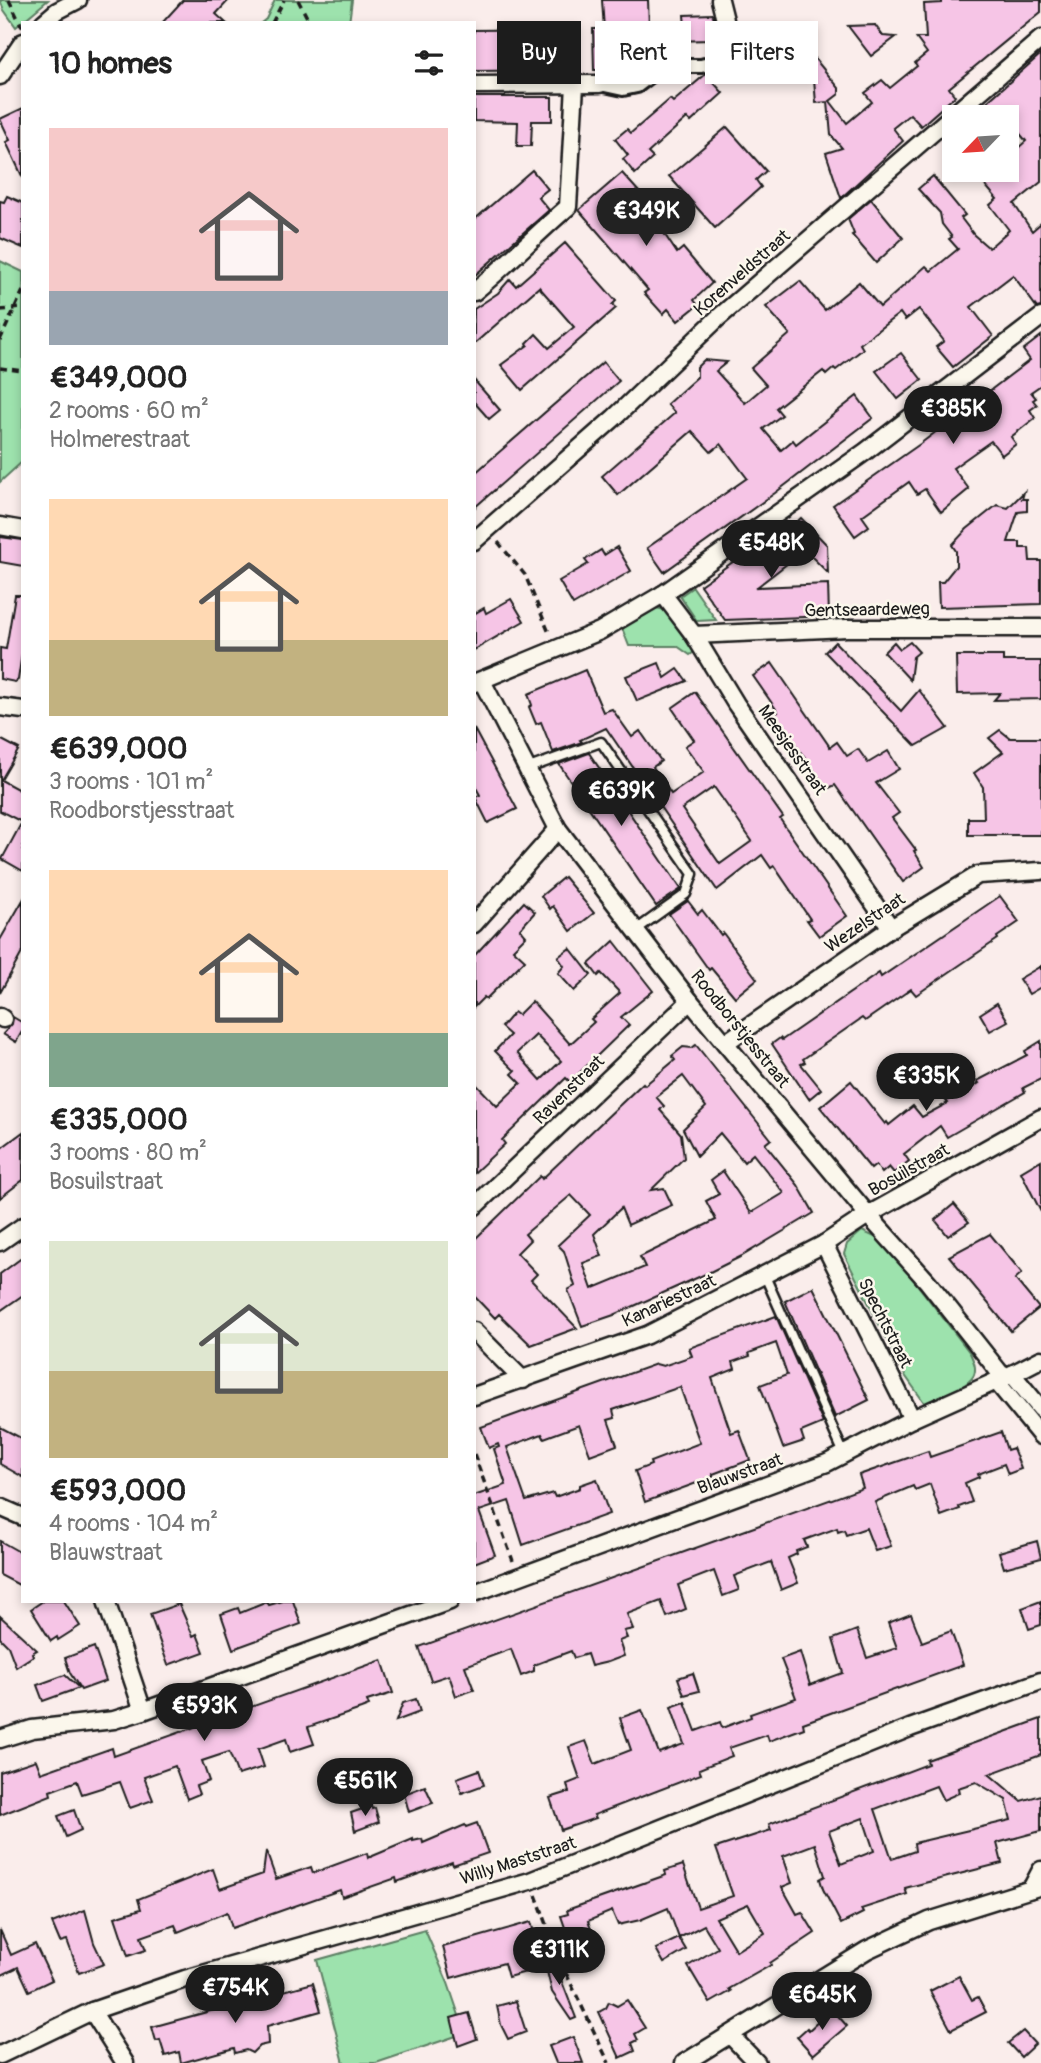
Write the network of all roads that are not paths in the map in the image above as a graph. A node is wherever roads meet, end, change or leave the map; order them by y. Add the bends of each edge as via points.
1 (78, 0) edge
2 (720, 0) edge
3 (46, 21) edge
4 (725, 21) edge
5 (1041, 39) edge
6 (21, 45) edge
7 (0, 76) edge
8 (600, 84) joint
9 (640, 84) edge
10 (476, 85) edge
11 (575, 85) junction
12 (476, 290) edge
13 (1041, 317) edge
14 (0, 526) edge
15 (21, 530) edge
16 (476, 539) edge
17 (663, 594) junction
18 (1041, 628) edge
19 (694, 635) junction
20 (478, 682) edge
21 (0, 707) edge
22 (21, 710) edge
23 (526, 769) junction
24 (558, 829) junction
25 (1041, 872) edge
26 (476, 922) edge
27 (891, 928) junction
28 (636, 930) junction
29 (690, 1001) junction
30 (725, 1043) junction
31 (1041, 1118) edge
32 (476, 1205) edge
33 (868, 1215) junction
34 (21, 1227) edge
35 (0, 1242) edge
36 (824, 1244) junction
37 (765, 1276) junction
38 (476, 1333) edge
39 (1041, 1359) edge
40 (1004, 1378) junction
41 (523, 1380) junction
42 (476, 1395) edge
43 (1041, 1409) edge
44 (912, 1419) junction
45 (1041, 1436) edge
46 (844, 1454) junction
47 (0, 1507) edge
48 (21, 1516) edge
49 (476, 1591) edge
50 (107, 1603) edge
51 (444, 1603) edge
52 (1041, 1681) edge
53 (143, 1711) junction
54 (0, 1739) edge
55 (1041, 1870) edge
56 (1036, 1888) edge
57 (92, 2011) junction
58 (731, 2036) junction
59 (0, 2054) edge
60 (125, 2063) edge
61 (684, 2063) edge
62 (757, 2063) edge

1 - 3 street
2 - 4 street
5 - 16 street, Korenveldstraat via 718,318 614,418
6 - 7 street
8 - 9 street via 623,89
8 - 11 street
10 - 11 street
11 - 12 street via 568,207
13 - 17 street via 865,452
14 - 15 street
17 - 19 street, Meesjesstraat
17 - 20 street via 600,631
18 - 19 street, Gentseaardeweg via 847,628
19 - 27 street, Meesjesstraat via 736,704
20 - 23 street, Roodborstjesstraat
21 - 22 street
23 - 24 street, Roodborstjesstraat
23 - 28 lane via 601,742 693,874 686,894
24 - 26 street
24 - 28 street, Roodborstjesstraat
25 - 27 street, Wezelstraat via 978,875
27 - 30 street, Wezelstraat
28 - 29 street, Roodborstjesstraat
29 - 30 street, Roodborstjesstraat
29 - 32 street, Ravenstraat
30 - 33 street, Roodborstjesstraat
31 - 33 street, Bosuilstraat
33 - 36 street, Kanariestraat
33 - 40 street, Roodborstjesstraat
34 - 35 street
36 - 37 street, Kanariestraat
36 - 44 street, Spechtstraat
37 - 41 street, Kanariestraat via 647,1335
37 - 46 lane
38 - 41 street
39 - 40 street, Blauwstraat
40 - 43 street, Roodborstjesstraat
40 - 44 street, Blauwstraat
40 - 45 street, Roodborstjesstraat
41 - 42 street, Kanariestraat
44 - 46 street, Blauwstraat
46 - 49 street, Blauwstraat
47 - 48 street
50 - 53 street
51 - 53 street
52 - 57 street, Willy Maststraat via 910,1728 530,1881 185,1979
53 - 54 street via 114,1720 32,1729
55 - 56 street
56 - 58 street via 929,1921 867,1950
57 - 59 street, Willy Maststraat
57 - 60 street
58 - 61 street
58 - 62 street

